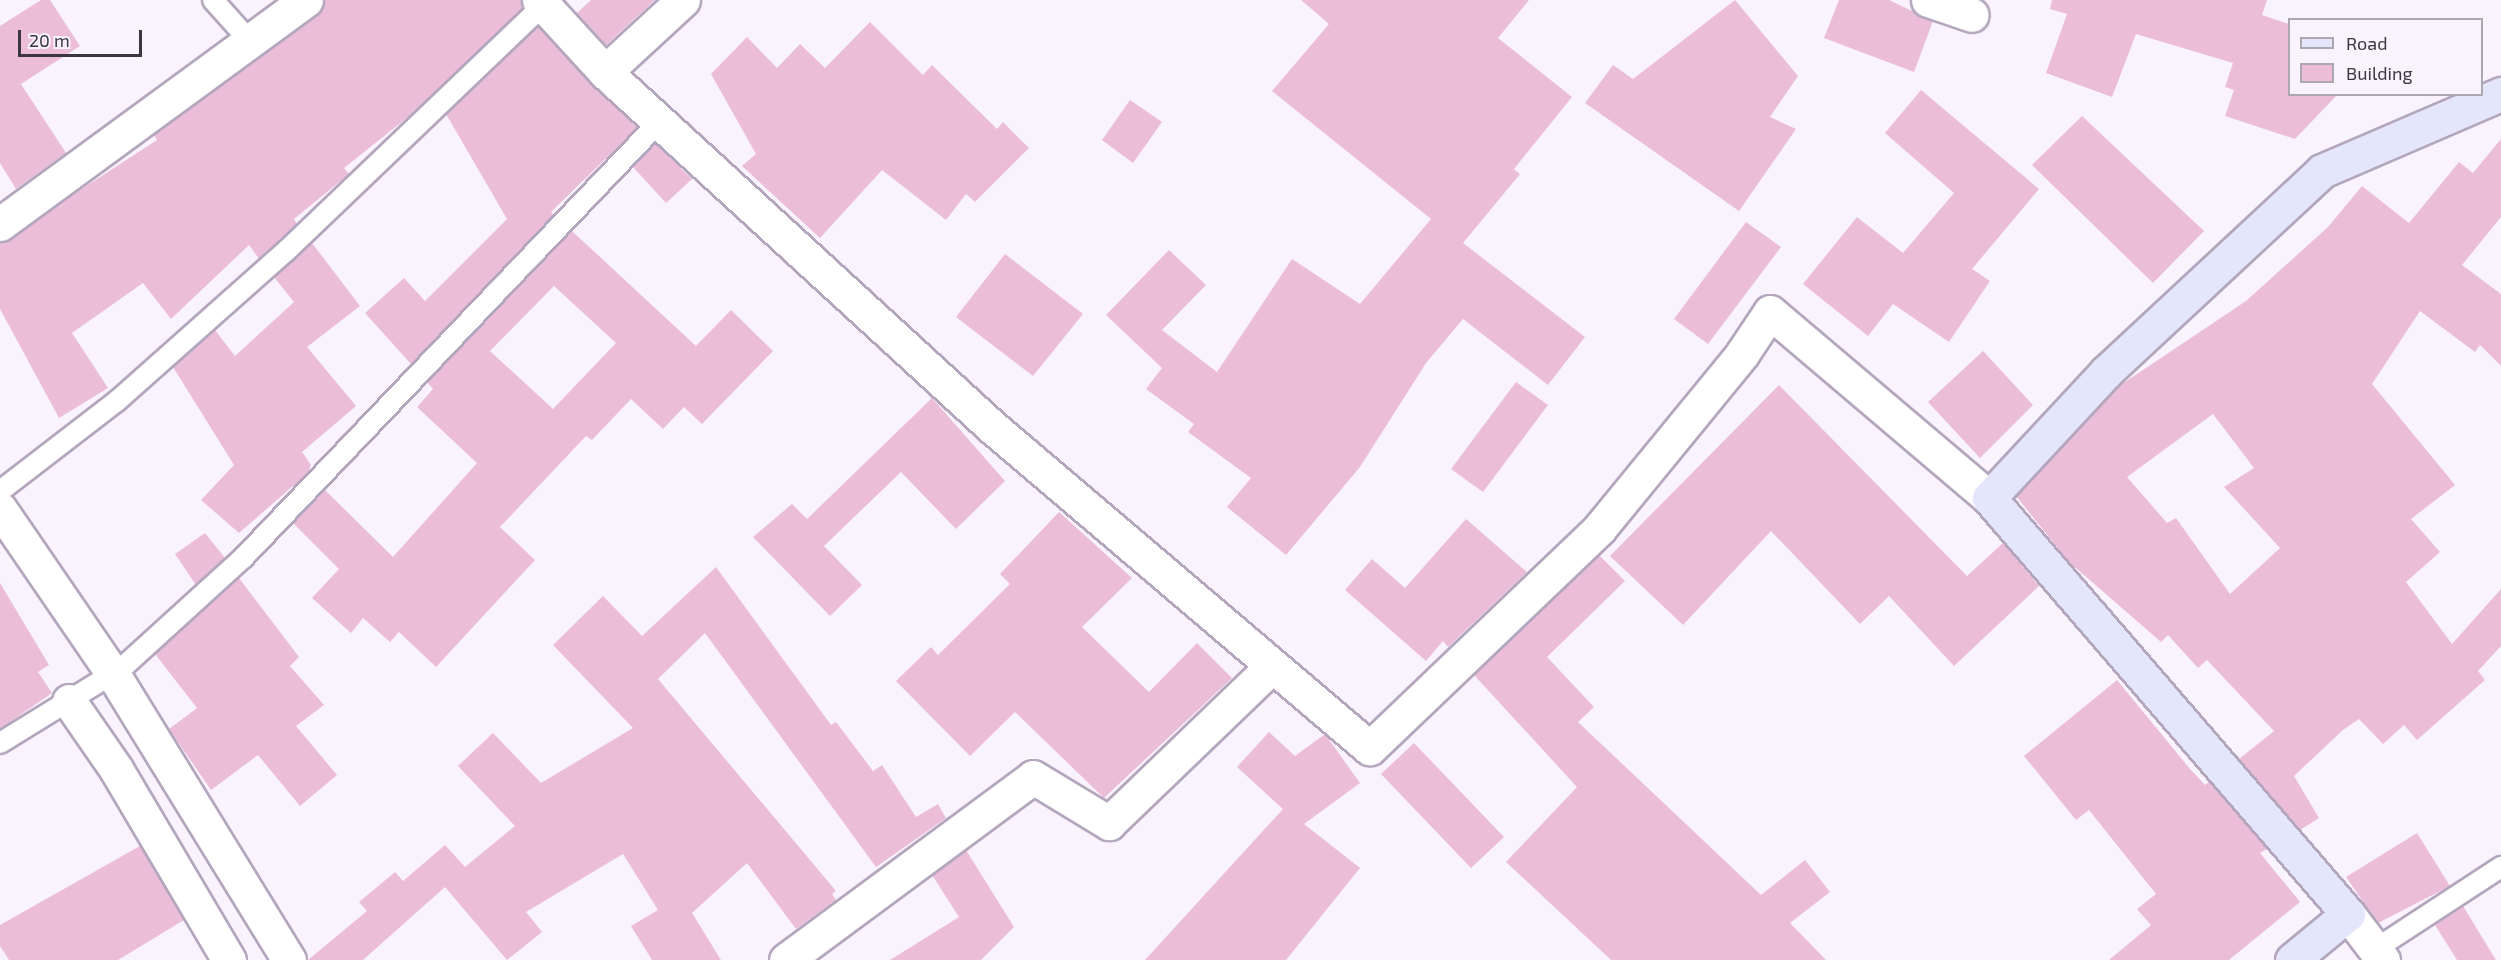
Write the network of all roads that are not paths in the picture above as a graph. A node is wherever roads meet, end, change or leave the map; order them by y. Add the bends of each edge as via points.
1 (213, 0) edge
2 (306, 0) edge
3 (683, 0) edge
4 (1928, 0) edge
5 (541, 2) edge
6 (1972, 15) dead end
7 (248, 39) junction
8 (605, 72) junction
9 (2501, 94) edge
10 (660, 122) junction
11 (0, 224) edge
12 (0, 490) edge
13 (1989, 498) junction
14 (0, 509) edge
15 (1272, 666) junction
16 (113, 674) junction
17 (69, 701) junction
18 (0, 743) edge
19 (2501, 867) edge
20 (2348, 914) junction
21 (2379, 955) edge
22 (229, 960) edge
23 (289, 960) edge
24 (786, 960) edge
25 (2292, 960) edge

1 - 7 lane
2 - 7 street
3 - 8 street
4 - 6 street
5 - 8 street
5 - 12 lane via 286,251 110,407
7 - 11 street
8 - 10 street
9 - 13 street via 2322,171 2106,372
10 - 15 street via 991,426
10 - 16 lane via 243,558
13 - 15 street via 1770,312 1742,354 1599,529 1370,748
13 - 20 street
14 - 16 street
15 - 24 street via 1109,823 1033,777
16 - 17 lane
16 - 23 street
17 - 18 lane
17 - 22 street via 116,769
19 - 21 lane
20 - 21 street
20 - 25 street

